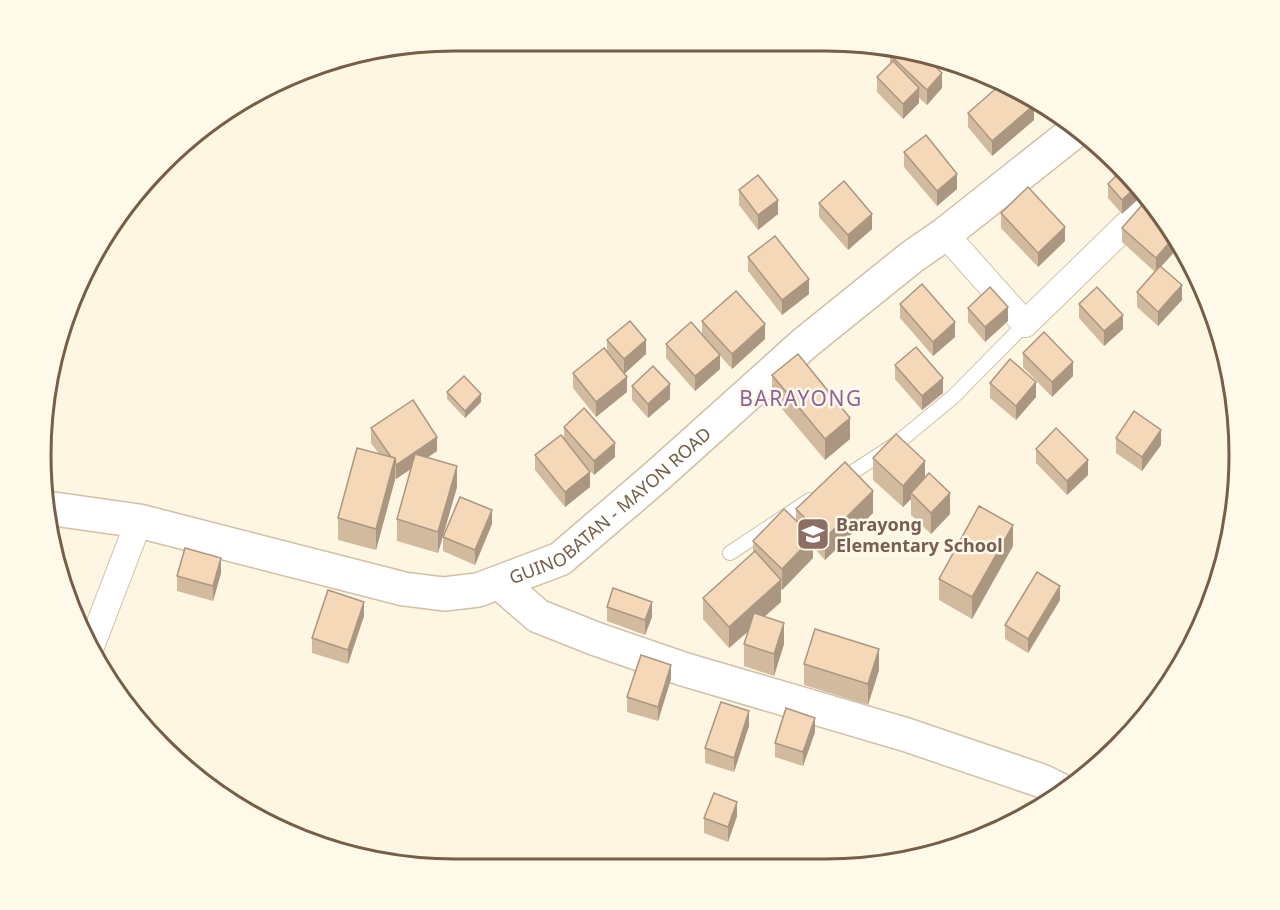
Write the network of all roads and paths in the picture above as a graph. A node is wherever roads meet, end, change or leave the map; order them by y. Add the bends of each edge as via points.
1 (1071, 134) edge
2 (1144, 207) edge
3 (945, 234) junction
4 (1025, 324) junction
5 (54, 509) edge
6 (139, 521) junction
7 (730, 554) dead end
8 (500, 583) junction
9 (95, 637) edge
10 (1054, 787) edge

1 - 3 main road, GUINOBATAN - MAYON ROAD
2 - 4 street
3 - 4 street
3 - 8 main road, GUINOBATAN - MAYON ROAD via 805,343 560,559
4 - 7 lane via 952,397 896,444
5 - 6 main road, GUINOBATAN - MAYON ROAD
6 - 8 main road, GUINOBATAN - MAYON ROAD via 404,589 444,594
6 - 9 street
8 - 10 main road via 538,616 596,639 682,669 907,735

